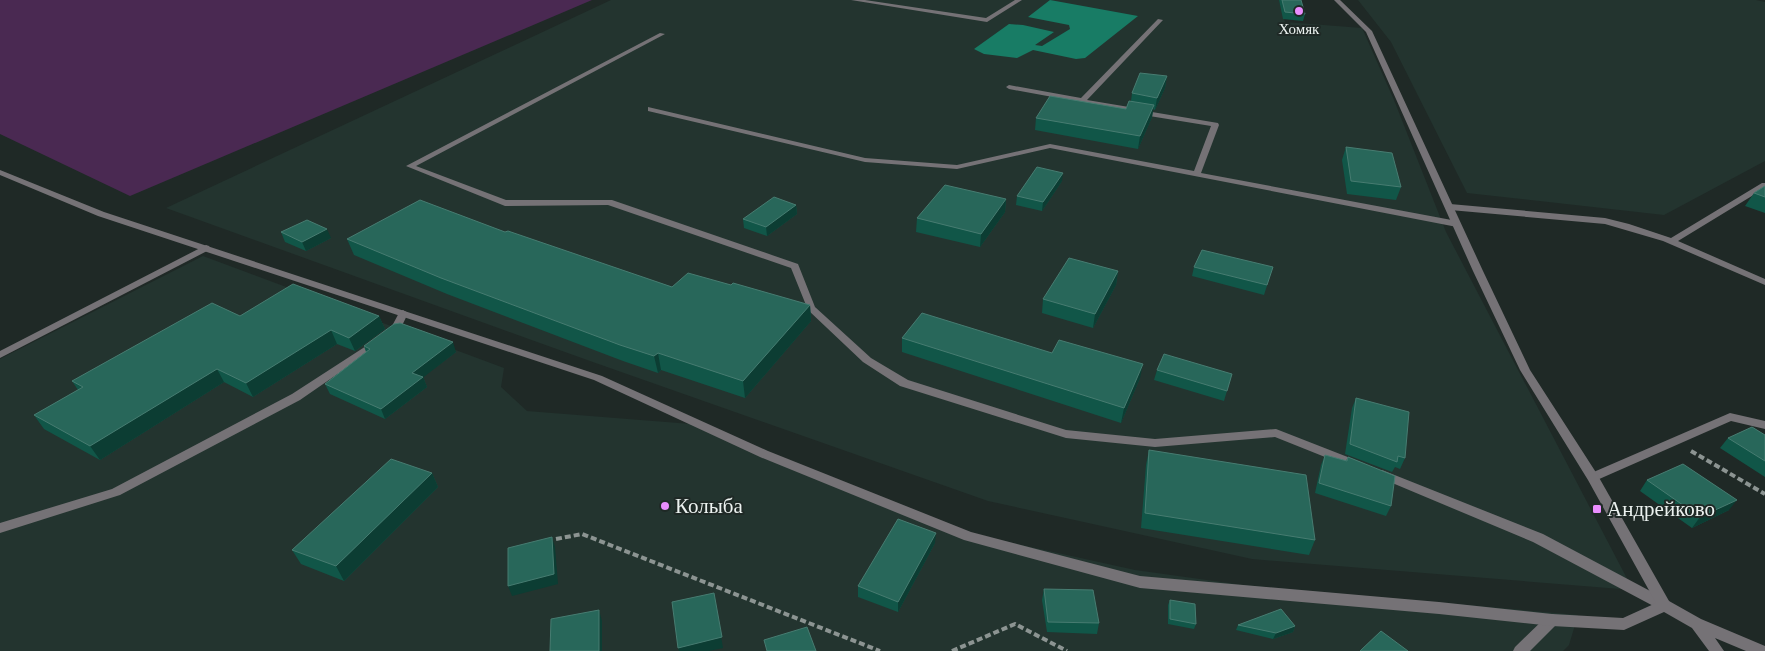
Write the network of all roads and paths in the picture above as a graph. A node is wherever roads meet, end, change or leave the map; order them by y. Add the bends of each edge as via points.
1 (854, 0) edge
2 (1019, 0) edge
3 (1336, 0) edge
4 (1160, 20) dead end
5 (662, 34) dead end
6 (1009, 87) dead end
7 (1082, 101) junction
8 (651, 109) dead end
9 (0, 172) edge
10 (1197, 174) junction
11 (1765, 185) edge
12 (1450, 208) junction
13 (1456, 224) junction
14 (1671, 241) junction
15 (206, 248) junction
16 (1765, 282) edge
17 (403, 313) junction
18 (0, 355) edge
19 (1765, 425) edge
20 (1673, 440) junction
21 (1593, 477) junction
22 (1765, 494) edge
23 (0, 528) edge
24 (556, 539) dead end
25 (1664, 605) junction
26 (1552, 620) junction
27 (1696, 623) junction
28 (880, 651) edge
29 (952, 651) edge
30 (1067, 651) edge
31 (1520, 651) edge
32 (1717, 651) edge
33 (1761, 651) edge

1 - 2 street via 987,20
3 - 12 street via 1370,31
4 - 7 street
5 - 25 street via 410,166 506,203 609,202 795,266 811,308 866,360 904,383 1066,434 1155,443 1276,433 1538,538
6 - 7 street
7 - 10 street via 1216,125
8 - 10 street via 865,160 957,167 1050,146
9 - 15 street via 101,214
10 - 13 street
11 - 14 street
12 - 13 street
12 - 14 street via 1605,221 1627,225
13 - 21 street via 1525,370
14 - 16 street
15 - 17 street
15 - 18 street
17 - 23 street via 396,328 288,402 116,492
17 - 26 street via 598,378 773,458 969,536 1035,554 1140,582
19 - 20 street via 1730,417
20 - 21 street
20 - 22 path
21 - 25 street
24 - 28 path via 582,534
25 - 26 street via 1624,624
25 - 27 street
26 - 31 street
27 - 32 street
27 - 33 street
29 - 30 path via 1015,624

